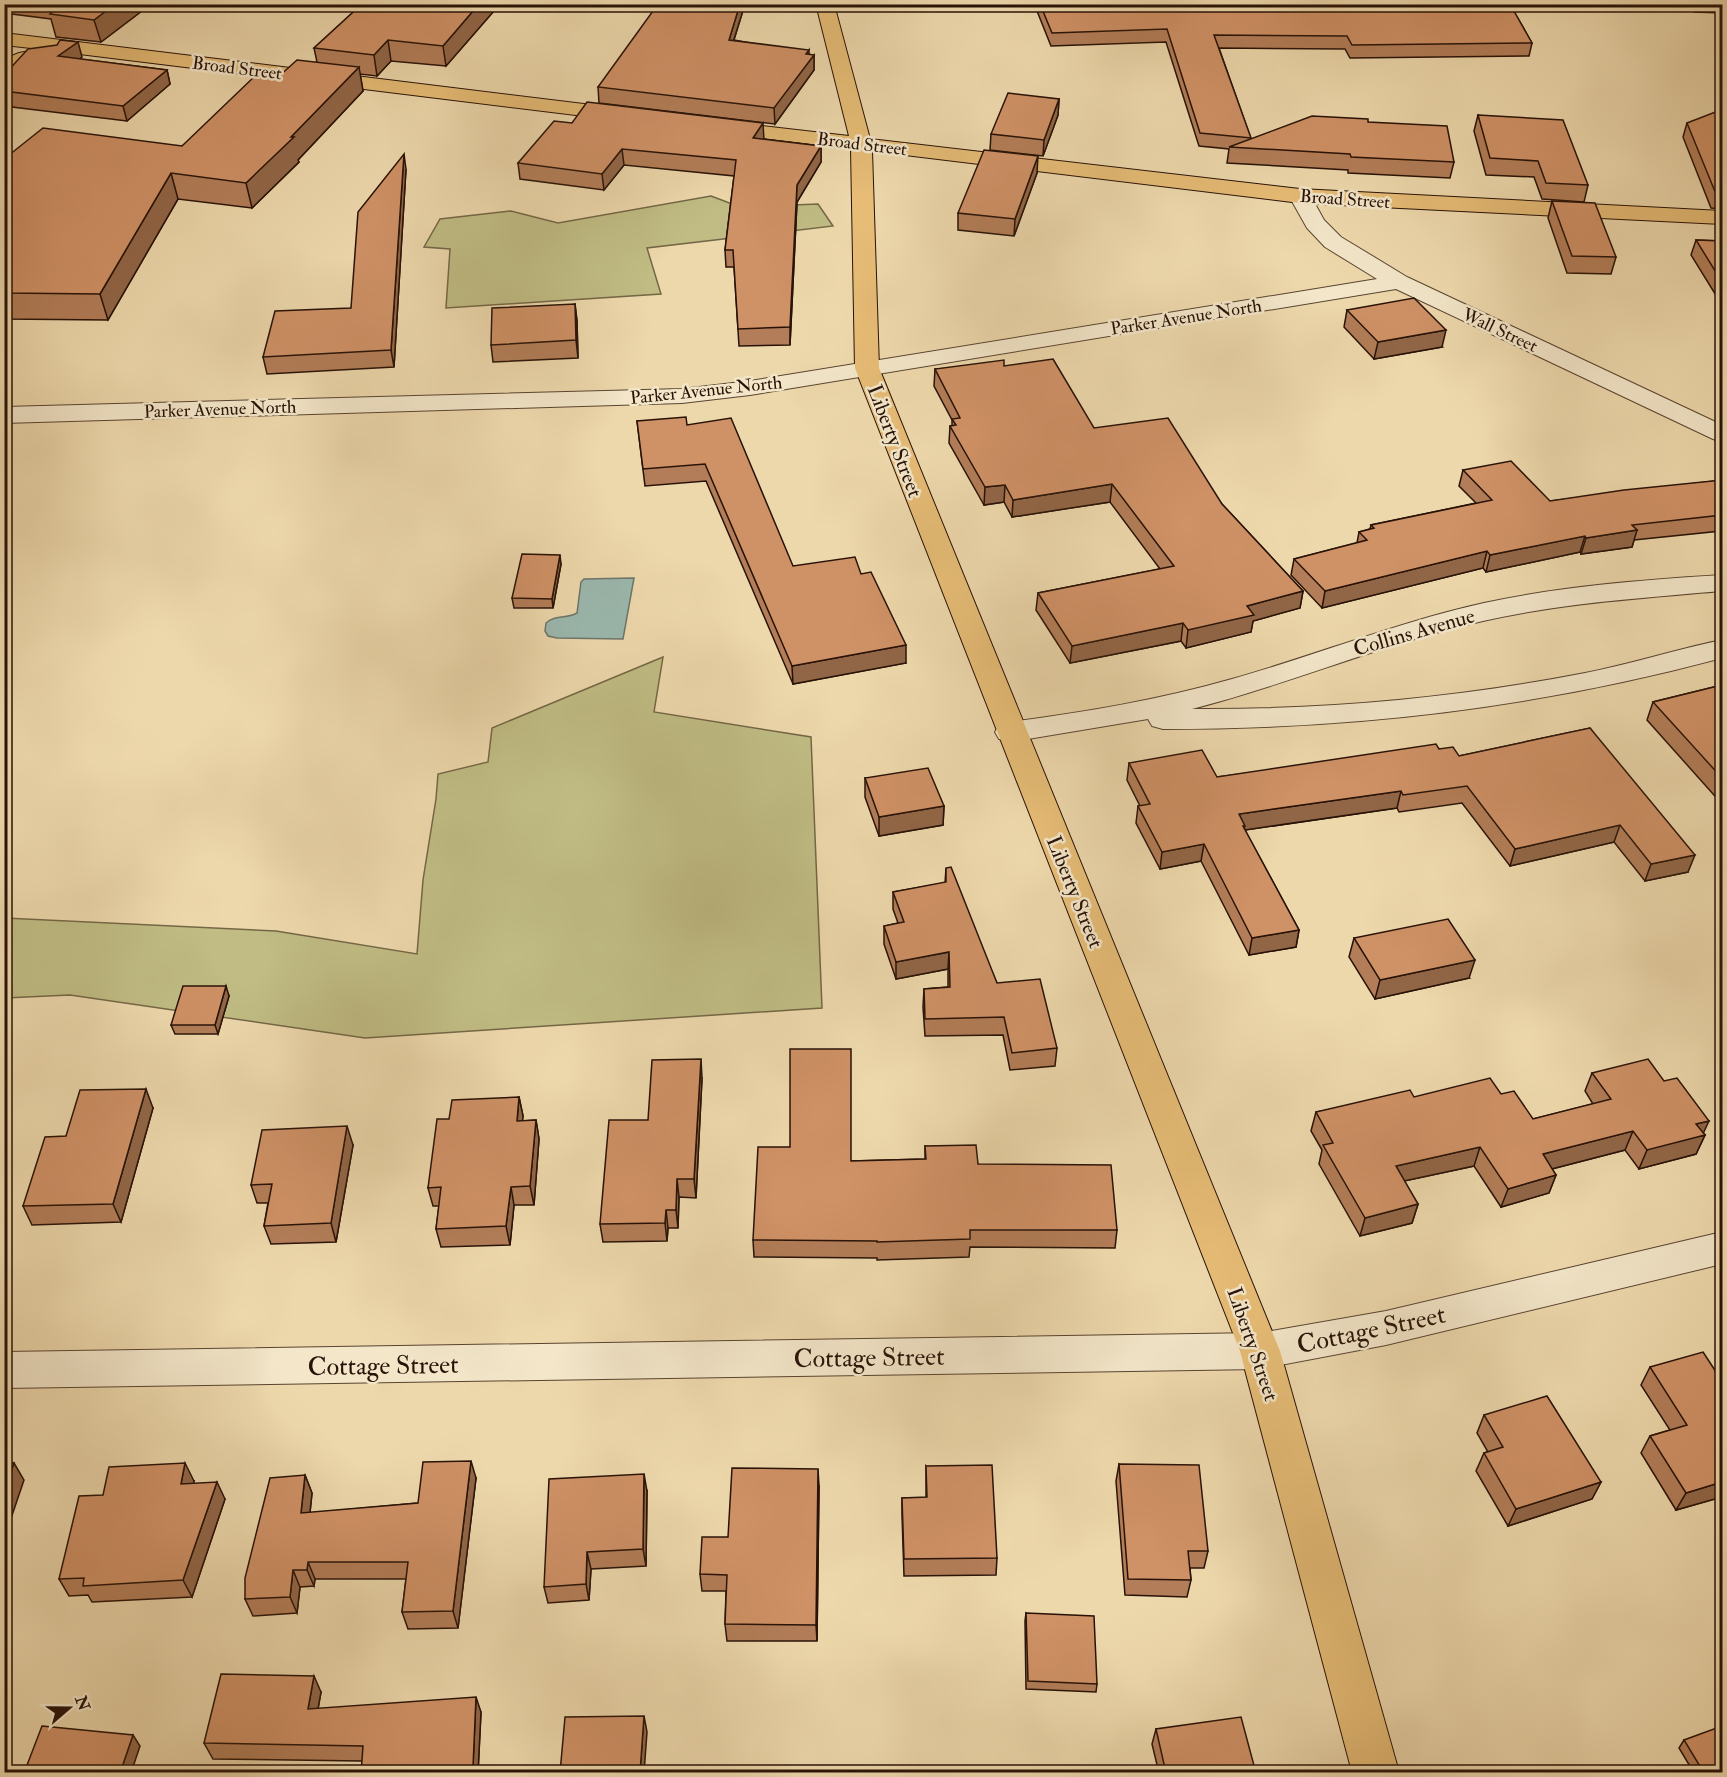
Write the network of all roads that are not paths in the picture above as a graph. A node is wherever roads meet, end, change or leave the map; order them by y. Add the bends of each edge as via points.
1 (825, 4) edge
2 (4, 39) edge
3 (97, 51) junction
4 (4, 67) edge
5 (648, 118) edge
6 (696, 124) edge
7 (861, 144) junction
8 (1300, 196) junction
9 (1722, 217) edge
10 (1399, 282) junction
11 (867, 368) junction
12 (4, 415) edge
13 (1722, 434) edge
14 (1722, 583) edge
15 (1722, 649) edge
16 (1113, 718) junction
17 (1010, 732) junction
18 (1722, 1248) edge
19 (1260, 1351) junction
20 (4, 1370) edge
21 (1376, 1773) edge

1 - 7 main road, Liberty Street
2 - 3 main road, Broad Street
3 - 4 main road via 26,57
3 - 5 main road, Broad Street
6 - 7 main road, Broad Street
7 - 8 main road, Broad Street
7 - 11 main road, Liberty Street
8 - 9 main road, Broad Street
8 - 10 street, Wall Street via 1315,223 1333,242
10 - 11 street, Parker Avenue North
10 - 13 street, Wall Street
11 - 12 street, Parker Avenue North via 750,388 661,397
11 - 17 main road, Liberty Street
14 - 16 street, Collins Avenue via 1563,597 1483,612 1396,635 1246,685
15 - 16 street, Collins Avenue via 1628,673 1444,704 1262,719
16 - 17 street, Collins Avenue
17 - 19 main road, Liberty Street
18 - 19 street, Cottage Street via 1386,1328
19 - 20 street, Cottage Street
19 - 21 main road, Liberty Street

